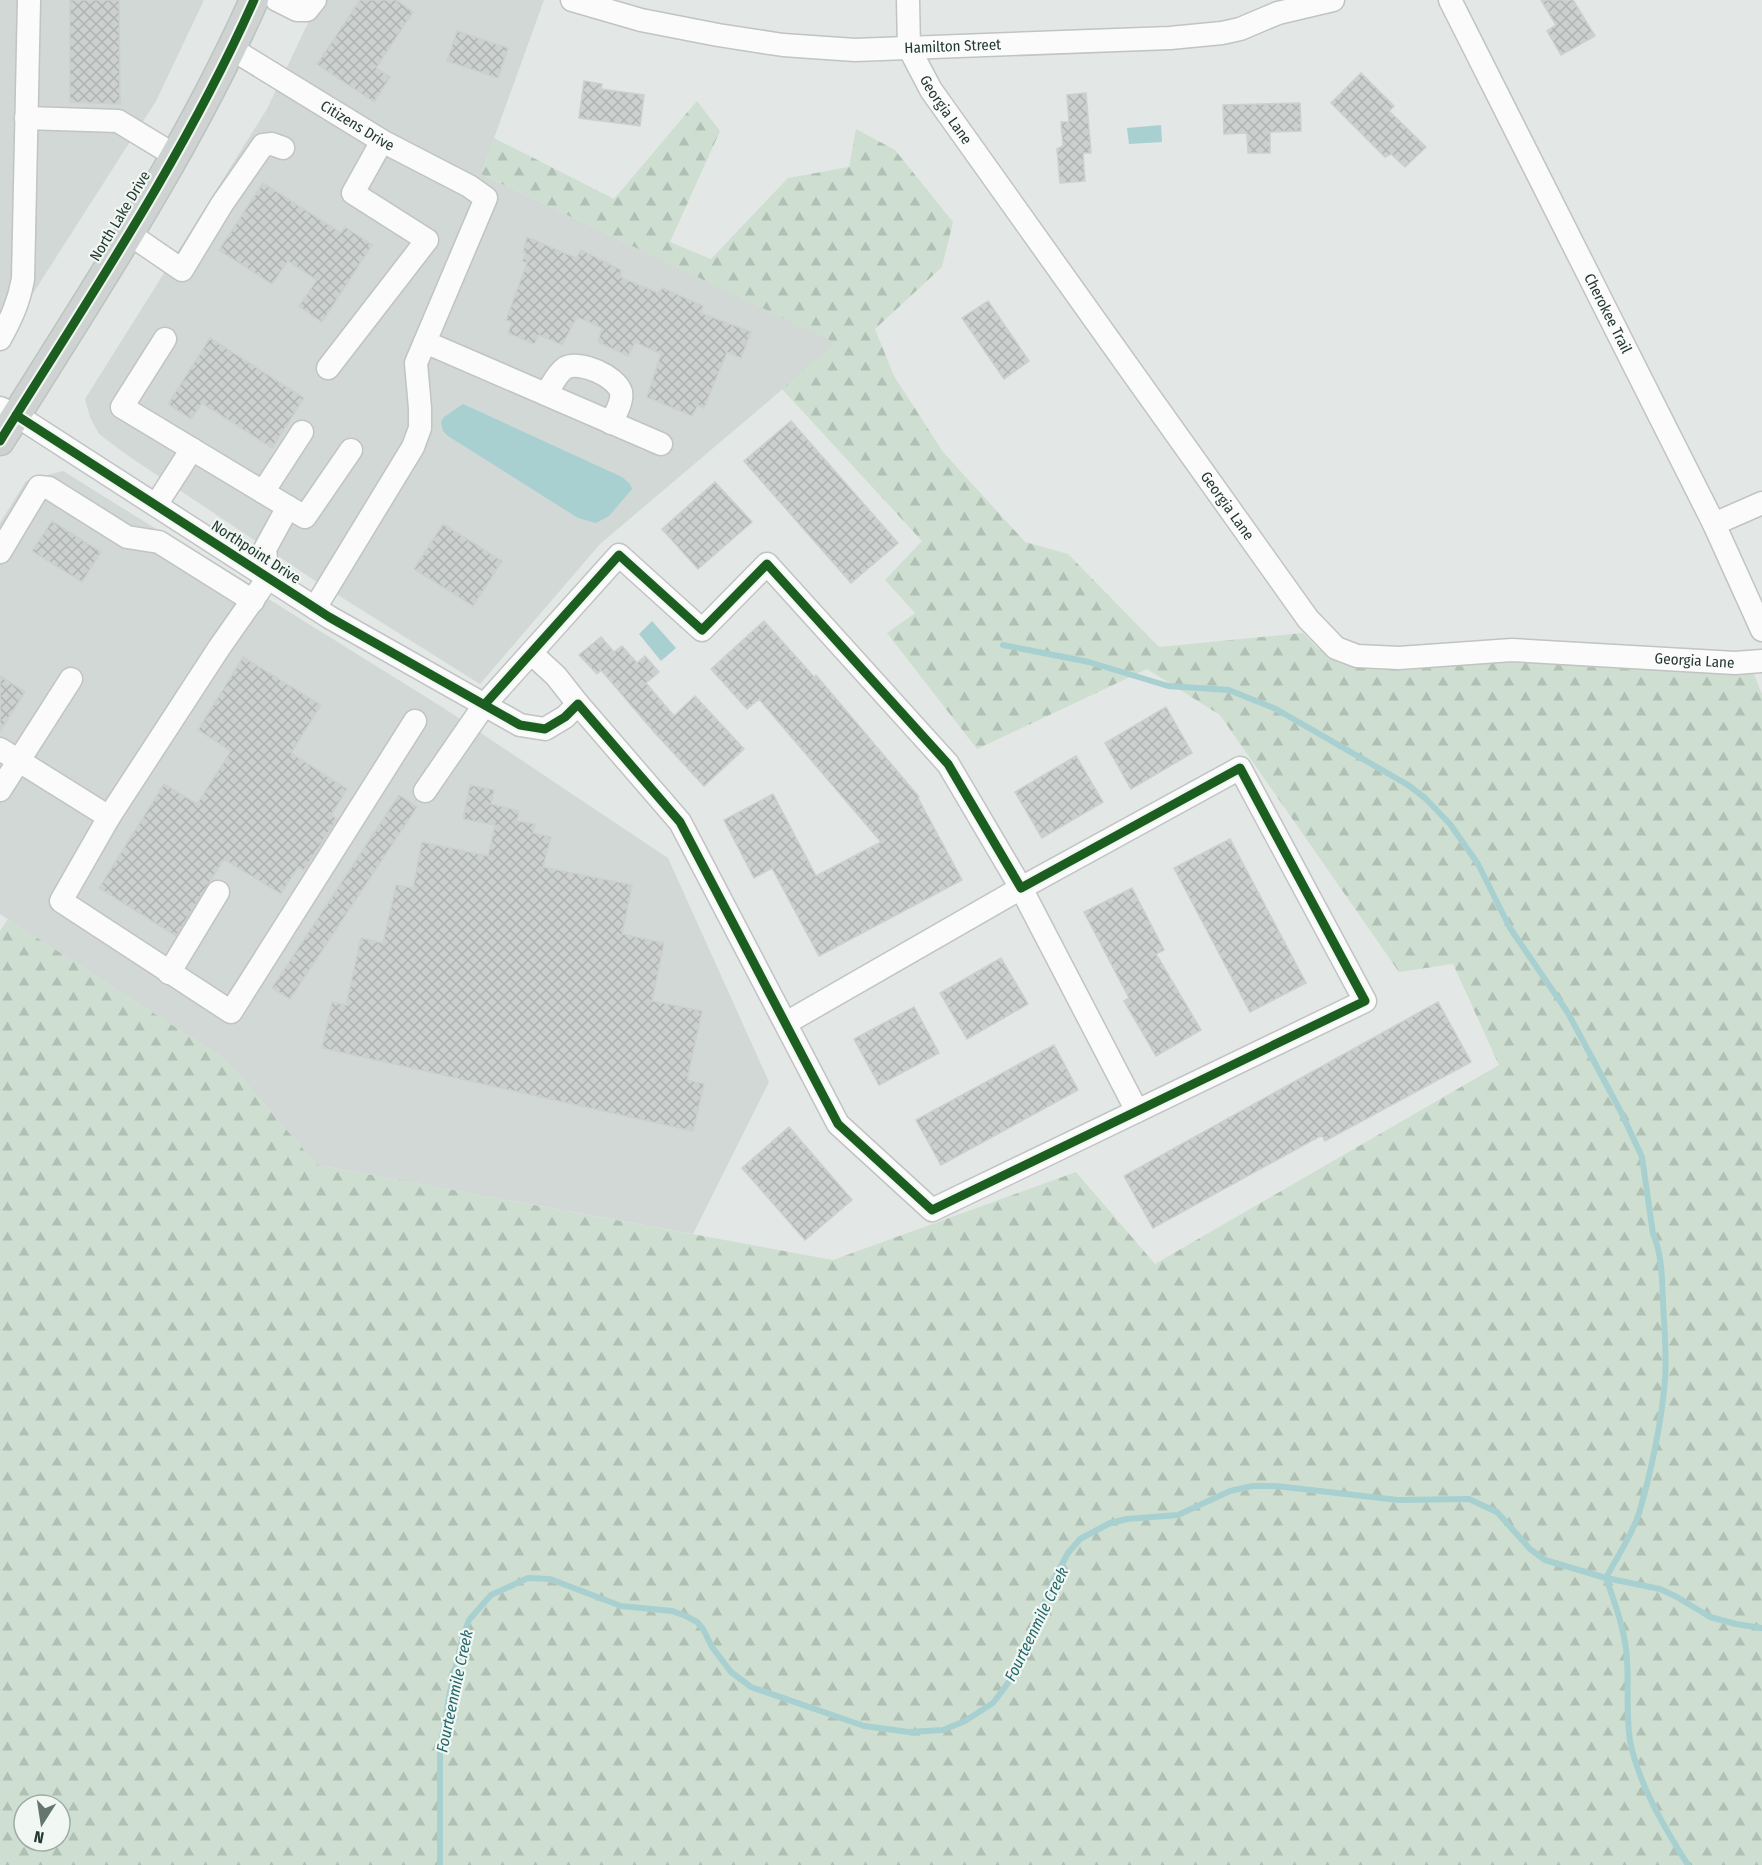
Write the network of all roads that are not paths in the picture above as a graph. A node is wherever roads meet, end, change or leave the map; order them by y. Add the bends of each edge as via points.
1 (29, 0) edge
2 (254, 0) edge
3 (277, 0) edge
4 (315, 0) edge
5 (572, 0) edge
6 (908, 0) edge
7 (1333, 0) edge
8 (1450, 0) edge
9 (909, 48) junction
10 (232, 49) junction
11 (27, 118) junction
12 (382, 141) junction
13 (283, 148) dead end
14 (174, 155) junction
15 (128, 234) junction
16 (0, 339) edge
17 (165, 339) dead end
18 (425, 342) junction
19 (328, 368) dead end
20 (546, 394) junction
21 (8, 411) edge
22 (611, 423) junction
23 (302, 432) dead end
24 (0, 441) edge
25 (662, 444) dead end
26 (192, 449) junction
27 (351, 450) dead end
28 (263, 492) junction
29 (1762, 503) edge
30 (156, 506) junction
31 (288, 507) junction
32 (1714, 524) junction
33 (0, 552) edge
34 (268, 578) junction
35 (253, 600) junction
36 (315, 608) junction
37 (1762, 630) edge
38 (531, 653) junction
39 (1762, 661) edge
40 (71, 679) dead end
41 (485, 704) junction
42 (578, 705) junction
43 (415, 721) dead end
44 (9, 755) edge
45 (0, 790) edge
46 (425, 791) dead end
47 (109, 817) junction
48 (1021, 888) junction
49 (218, 892) dead end
50 (169, 973) junction
51 (786, 1023) junction
52 (1137, 1111) junction

1 - 11 street
2 - 10 main road, North Lake Drive
3 - 4 street via 297,10 307,10
5 - 9 street, Hamilton Street via 641,20 772,43 855,50
6 - 9 street, Georgia Lane
7 - 9 street, Hamilton Street via 1278,13 1222,33
8 - 32 street, Cherokee Trail
9 - 39 street, Georgia Lane via 931,90 1308,619 1336,648 1358,656 1399,658 1512,650 1735,663
10 - 12 street, Citizens Drive
10 - 14 main road, North Lake Drive
11 - 14 street via 118,121
11 - 16 street via 23,279 13,317
12 - 18 street, Citizens Drive via 486,198
12 - 19 street via 353,193 427,240
13 - 15 street via 263,145 182,270
14 - 15 main road, North Lake Drive
15 - 21 main road, North Lake Drive
17 - 26 street via 122,407
18 - 20 street
18 - 36 street via 417,363 420,428 413,447
20 - 22 street
20 - 22 street via 563,369 572,366 580,365 608,377 620,390 621,399
21 - 24 main road, North Lake Drive
21 - 30 street, Northpoint Drive
22 - 25 street
23 - 28 street
26 - 28 street
26 - 30 street
27 - 31 street via 305,517
28 - 31 street
29 - 32 street
30 - 34 street, Northpoint Drive
31 - 34 street via 265,549
32 - 37 street, Cherokee Trail
33 - 35 street via 39,487 49,488 127,537 159,542
34 - 35 street
34 - 36 street, Northpoint Drive
35 - 47 street
36 - 41 street, Northpoint Drive
38 - 41 street
38 - 42 street via 556,676
38 - 48 street via 619,555 702,630 767,564 948,764
40 - 44 street
41 - 42 street, Northpoint Drive via 520,725 545,729
41 - 46 street
42 - 51 street via 680,822
43 - 50 street via 231,1012
44 - 45 street
44 - 47 street
47 - 50 street via 61,901
48 - 51 street
48 - 52 street
48 - 52 street via 1240,768 1365,1001
49 - 50 street
51 - 52 street via 838,1124 932,1210

